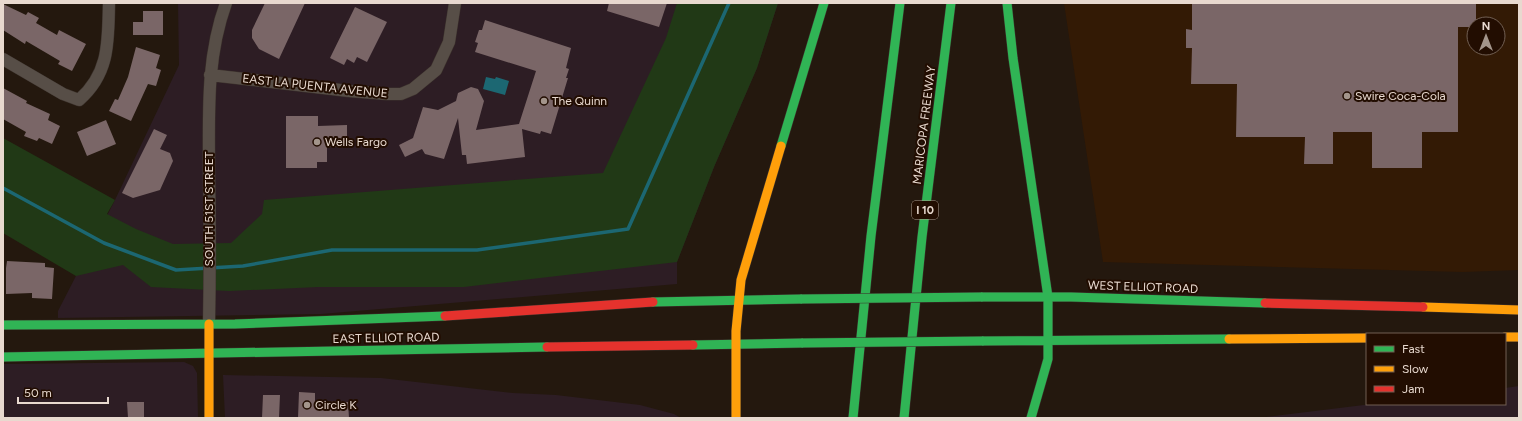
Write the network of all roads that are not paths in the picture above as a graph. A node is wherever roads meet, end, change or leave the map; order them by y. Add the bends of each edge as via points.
1 (109, 3) edge
2 (226, 3) edge
3 (455, 3) edge
4 (824, 3) edge
5 (900, 3) edge
6 (951, 3) edge
7 (1007, 3) edge
8 (3, 59) edge
9 (210, 75) junction
10 (1048, 297) junction
11 (738, 299) junction
12 (766, 299) joint
13 (1519, 310) edge
14 (210, 324) junction
15 (3, 326) edge
16 (1506, 337) edge
17 (1519, 337) edge
18 (1366, 338) edge
19 (1049, 341) junction
20 (735, 343) junction
21 (210, 353) junction
22 (3, 357) edge
23 (209, 418) edge
24 (736, 418) edge
25 (854, 418) edge
26 (904, 418) edge
27 (1031, 418) edge

1 - 8 street via 108,34 101,72 91,90 79,100 63,94
2 - 9 street, SOUTH 51ST STREET via 218,26
3 - 9 street, EAST LA PUENTA AVENUE via 449,42 436,70 413,89 401,94
4 - 11 main road via 744,268
5 - 25 main road via 871,236
6 - 26 main road, MARICOPA FREEWAY / I 10 via 922,237
7 - 10 main road
9 - 14 street, SOUTH 51ST STREET
10 - 12 main road, WEST ELLIOT ROAD, bridge
10 - 13 main road, WEST ELLIOT ROAD
10 - 19 main road
11 - 12 main road, EAST ELLIOT ROAD
11 - 14 main road, EAST ELLIOT ROAD via 646,302 443,316
11 - 20 main road
14 - 15 main road, EAST ELLIOT ROAD
14 - 21 main road, SOUTH 51ST STREET
16 - 17 main road
18 - 19 main road
19 - 20 main road, EAST ELLIOT ROAD, bridge
19 - 27 main road via 1048,359
20 - 21 main road, EAST ELLIOT ROAD
20 - 24 main road
21 - 22 main road, EAST ELLIOT ROAD
21 - 23 main road, SOUTH 51ST STREET

